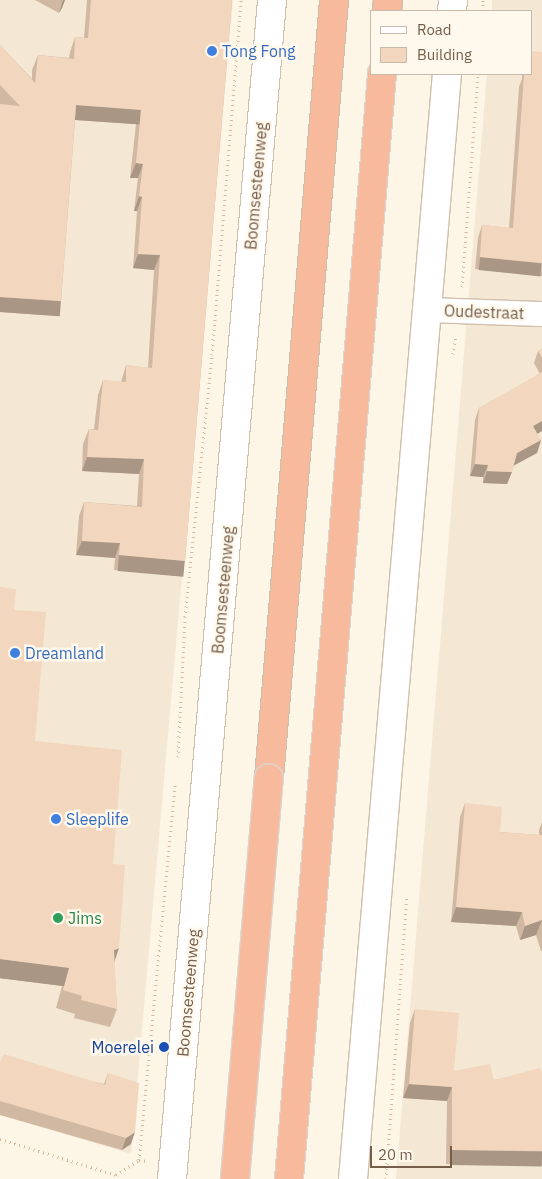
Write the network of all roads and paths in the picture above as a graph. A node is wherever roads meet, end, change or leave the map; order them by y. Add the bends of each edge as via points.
1 (241, 0) edge
2 (272, 0) edge
3 (334, 0) edge
4 (382, 75) edge
5 (446, 75) edge
6 (478, 75) edge
7 (427, 310) junction
8 (460, 311) junction
9 (542, 314) edge
10 (177, 761) dead end
11 (176, 781) dead end
12 (0, 1139) edge
13 (115, 1177) edge
14 (172, 1179) edge
15 (235, 1179) edge
16 (289, 1179) edge
17 (353, 1179) edge

1 - 10 path via 212,355 185,617
2 - 14 main road, Boomsesteenweg
3 - 15 highway, bridge
4 - 16 highway, bridge
5 - 7 main road
6 - 8 path
7 - 8 street, Oudestraat
7 - 17 main road
8 - 9 street, Oudestraat
11 - 13 path via 139,1160
12 - 13 path

